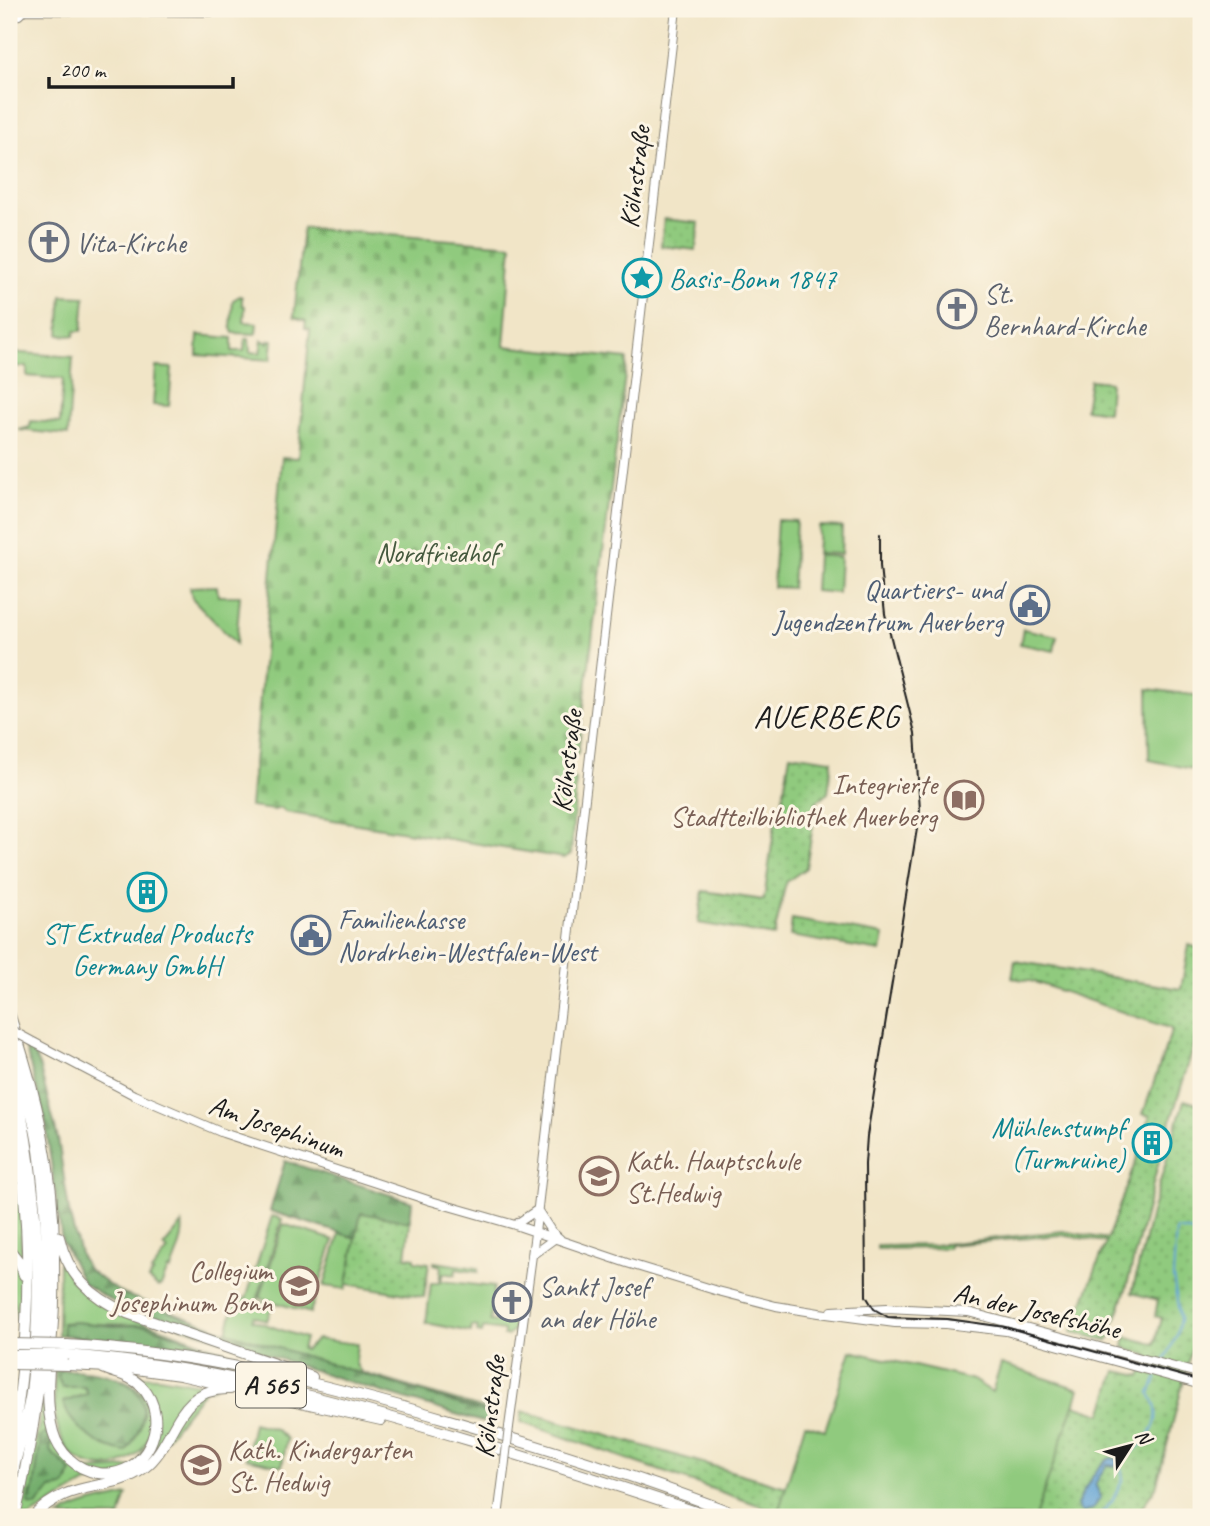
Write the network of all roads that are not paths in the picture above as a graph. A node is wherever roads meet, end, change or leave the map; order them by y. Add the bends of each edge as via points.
1 (277, 9) edge
2 (667, 9) edge
3 (676, 9) edge
4 (25, 10) edge
5 (9, 17) edge
6 (675, 20) junction
7 (9, 1013) edge
8 (9, 1020) edge
9 (9, 1028) edge
10 (9, 1056) edge
11 (9, 1098) edge
12 (9, 1116) edge
13 (9, 1186) edge
14 (537, 1210) junction
15 (54, 1220) junction
16 (515, 1225) junction
17 (535, 1233) junction
18 (558, 1240) junction
19 (9, 1249) edge
20 (532, 1255) junction
21 (26, 1297) junction
22 (819, 1313) junction
23 (9, 1348) edge
24 (67, 1355) junction
25 (9, 1364) edge
26 (103, 1368) junction
27 (1161, 1369) junction
28 (1201, 1374) edge
29 (1201, 1385) edge
30 (245, 1389) junction
31 (19, 1391) junction
32 (361, 1395) junction
33 (9, 1429) edge
34 (470, 1440) junction
35 (9, 1460) edge
36 (9, 1491) edge
37 (15, 1517) edge
38 (33, 1517) edge
39 (498, 1517) edge
40 (710, 1517) edge
41 (743, 1517) edge

1 - 4 street
2 - 6 street
3 - 6 street, Kölnstraße
4 - 5 street
6 - 14 street, Kölnstraße
7 - 15 highway via 36,1100
8 - 37 highway via 40,1156 46,1254 45,1351
9 - 16 street, Am Josephinum, bridge via 134,1095 223,1133
10 - 36 highway via 31,1168 38,1284 30,1394
11 - 21 highway via 25,1212
12 - 13 highway via 15,1154
14 - 16 street
14 - 17 street, Kölnstraße
14 - 18 street
15 - 26 highway via 50,1419 68,1458 99,1473 122,1470 138,1461 149,1449 156,1424 152,1402 143,1388 130,1377
15 - 32 highway via 69,1267 79,1282 108,1305
16 - 17 street, Am Josephinum
17 - 18 street, An der Josefshöhe
17 - 20 street, Kölnstraße
18 - 20 street
18 - 22 street, An der Josefshöhe via 730,1294
19 - 21 highway via 24,1273
20 - 39 street, Kölnstraße, bridge
21 - 31 highway
22 - 27 street, An der Josefshöhe via 998,1330
22 - 27 street, An der Josefshöhe via 887,1308 968,1312 1111,1348
23 - 24 highway, A 565, bridge
24 - 25 highway, bridge
24 - 26 highway
24 - 32 highway, A 565 via 179,1357
24 - 34 highway, A 565 via 160,1364 244,1379
26 - 30 highway via 180,1375
27 - 28 street, An der Josefshöhe
27 - 29 street, An der Josefshöhe
30 - 34 highway
30 - 38 highway via 218,1390 198,1397 180,1414 146,1466 127,1477 67,1492
31 - 33 highway
31 - 35 highway
32 - 41 highway, A 565 via 590,1462
34 - 40 highway, A 565

